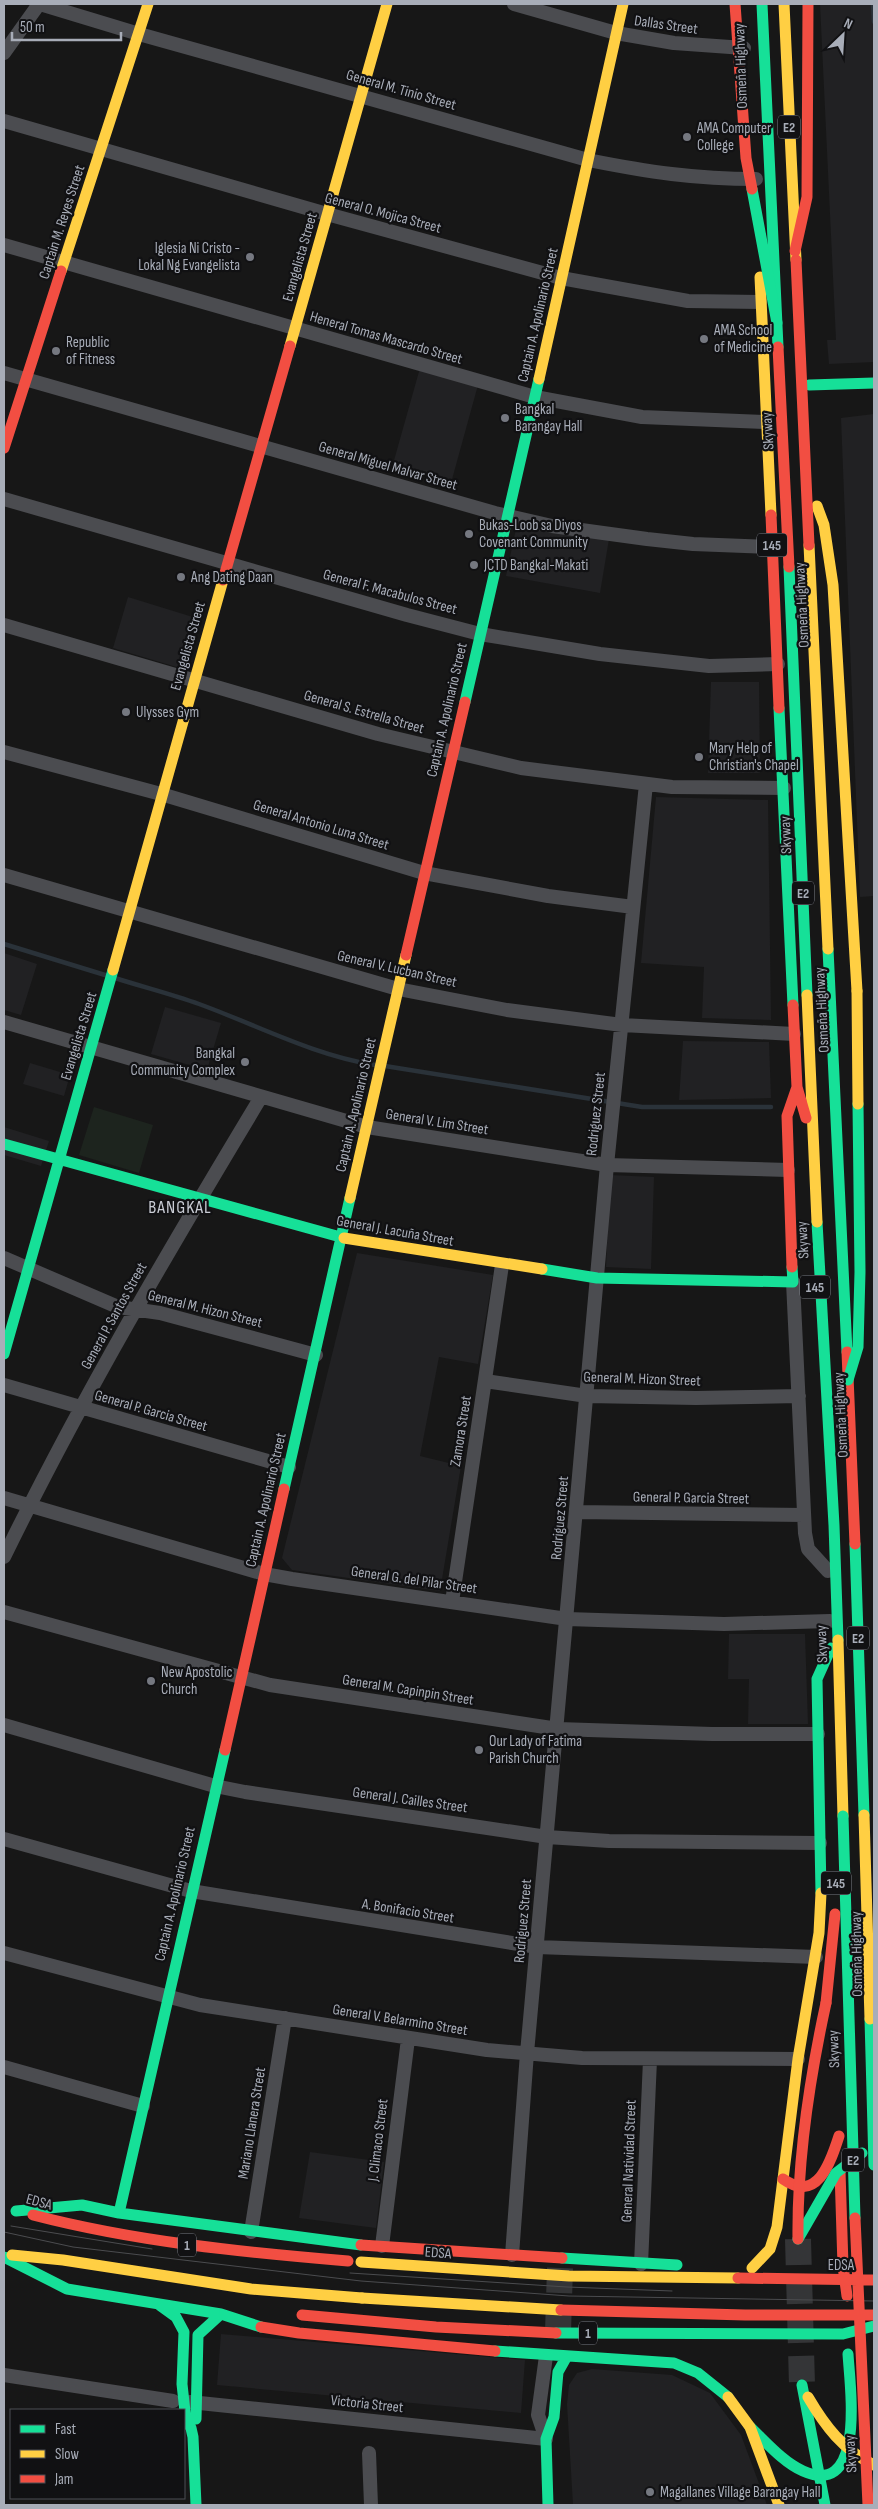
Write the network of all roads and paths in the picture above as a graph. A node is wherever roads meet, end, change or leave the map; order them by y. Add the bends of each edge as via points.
1 (40, 4) edge
2 (148, 4) edge
3 (387, 4) edge
4 (514, 4) edge
5 (623, 4) edge
6 (736, 4) edge
7 (755, 4) edge
8 (762, 4) edge
9 (784, 4) edge
10 (791, 4) edge
11 (808, 4) edge
12 (138, 34) junction
13 (616, 34) junction
14 (757, 49) junction
15 (4, 53) edge
16 (361, 96) junction
17 (4, 121) edge
18 (102, 149) junction
19 (588, 160) junction
20 (759, 178) junction
21 (327, 214) junction
22 (4, 245) edge
23 (795, 251) junction
24 (65, 263) junction
25 (561, 278) junction
26 (760, 302) junction
27 (777, 323) junction
28 (295, 328) junction
29 (4, 373) edge
30 (27, 380) junction
31 (874, 383) edge
32 (809, 385) junction
33 (535, 397) junction
34 (766, 422) junction
35 (261, 447) junction
36 (4, 448) edge
37 (814, 498) junction
38 (4, 499) edge
39 (508, 516) junction
40 (772, 547) junction
41 (228, 563) junction
42 (4, 625) edge
43 (480, 634) junction
44 (778, 664) junction
45 (194, 680) junction
46 (4, 752) edge
47 (452, 753) junction
48 (646, 784) junction
49 (784, 788) junction
50 (161, 794) junction
51 (424, 873) junction
52 (4, 875) edge
53 (633, 907) junction
54 (129, 911) junction
55 (398, 989) junction
56 (4, 1022) edge
57 (622, 1025) junction
58 (794, 1034) junction
59 (91, 1047) junction
60 (797, 1087) junction
61 (261, 1097) junction
62 (367, 1127) junction
63 (4, 1144) edge
64 (59, 1160) junction
65 (607, 1165) junction
66 (788, 1170) junction
67 (199, 1199) junction
68 (340, 1238) junction
69 (4, 1258) edge
70 (502, 1265) junction
71 (28, 1267) junction
72 (597, 1278) junction
73 (793, 1282) junction
74 (136, 1309) junction
75 (4, 1354) edge
76 (316, 1355) junction
77 (848, 1380) junction
78 (485, 1381) junction
79 (4, 1384) edge
80 (587, 1396) junction
81 (799, 1396) junction
82 (80, 1408) junction
83 (289, 1467) junction
84 (4, 1498) edge
85 (29, 1505) junction
86 (577, 1512) junction
87 (804, 1515) junction
88 (4, 1557) edge
89 (828, 1571) junction
90 (264, 1574) junction
91 (452, 1602) junction
92 (4, 1612) edge
93 (567, 1619) junction
94 (830, 1621) junction
95 (831, 1648) junction
96 (240, 1678) junction
97 (4, 1725) edge
98 (558, 1729) junction
99 (818, 1734) junction
100 (869, 1735) junction
101 (215, 1786) junction
102 (874, 1787) edge
103 (547, 1837) junction
104 (4, 1839) edge
105 (820, 1843) junction
106 (191, 1891) junction
107 (537, 1947) junction
108 (4, 1953) edge
109 (816, 1957) junction
110 (873, 1976) junction
111 (167, 1998) junction
112 (874, 2015) edge
113 (285, 2018) junction
114 (408, 2039) junction
115 (527, 2053) junction
116 (798, 2059) junction
117 (650, 2060) junction
118 (4, 2067) edge
119 (143, 2106) junction
120 (839, 2136) junction
121 (874, 2148) edge
122 (874, 2166) edge
123 (782, 2178) junction
124 (4, 2207) edge
125 (16, 2211) junction
126 (119, 2213) junction
127 (252, 2232) junction
128 (382, 2246) junction
129 (512, 2255) junction
130 (4, 2256) edge
131 (641, 2264) junction
132 (752, 2268) junction
133 (874, 2280) edge
134 (847, 2297) junction
135 (158, 2304) junction
136 (247, 2310) dead end
137 (221, 2314) junction
138 (297, 2314) dead end
139 (874, 2315) edge
140 (874, 2326) edge
141 (555, 2353) junction
142 (4, 2375) edge
143 (185, 2402) junction
144 (851, 2426) junction
145 (750, 2427) junction
146 (546, 2439) junction
147 (369, 2453) dead end
148 (874, 2465) edge
149 (196, 2505) edge
150 (371, 2505) edge
151 (548, 2505) edge
152 (779, 2505) edge
153 (825, 2505) edge
154 (868, 2505) edge
155 (872, 2505) edge

1 - 12 street, General M. Tinio Street
1 - 15 street
2 - 12 main road, Captain M. Reyes Street
3 - 16 main road, Evangelista Street
4 - 13 street, Dallas Street
5 - 13 main road, Captain A. Apolinario Street
6 - 27 main road, bridge via 746,158
7 - 14 main road, Osmeña Highway / 145
8 - 27 main road, Skyway / E2, bridge
9 - 23 main road, E2, bridge
10 - 32 main road, Osmeña Highway / 145
11 - 23 main road, bridge via 807,197
12 - 16 street, General M. Tinio Street
12 - 18 main road, Captain M. Reyes Street
13 - 14 street, Dallas Street via 698,46
13 - 19 main road, Captain A. Apolinario Street
14 - 20 main road, Osmeña Highway / 145
16 - 19 street, General M. Tinio Street
16 - 21 main road, Evangelista Street
17 - 18 street, General O. Mojica Street
18 - 21 street, General O. Mojica Street
18 - 24 main road, Captain M. Reyes Street
19 - 20 street, General M. Tinio Street via 658,174
19 - 25 main road, Captain A. Apolinario Street
20 - 26 main road, Osmeña Highway / 145
21 - 25 street, General O. Mojica Street
21 - 28 main road, Evangelista Street
22 - 24 street, Heneral Tomas Mascardo Street
23 - 77 main road, E2, bridge
24 - 28 street, Heneral Tomas Mascardo Street
24 - 30 main road, Captain M. Reyes Street
25 - 26 street, General O. Mojica Street via 688,302
25 - 33 main road, Captain A. Apolinario Street
26 - 34 main road, Osmeña Highway / 145
27 - 154 main road, Skyway / E2, bridge via 813,1146 834,1525 852,2133
28 - 33 street, Heneral Tomas Mascardo Street
28 - 35 main road, Evangelista Street
29 - 30 street, General Miguel Malvar Street
30 - 35 street, General Miguel Malvar Street
30 - 36 main road, Captain M. Reyes Street
31 - 32 main road
32 - 37 main road, Osmeña Highway / 145
33 - 34 street, Heneral Tomas Mascardo Street via 642,417
33 - 39 main road, Captain A. Apolinario Street
34 - 40 main road, Osmeña Highway / 145
35 - 39 street, General Miguel Malvar Street
35 - 41 main road, Evangelista Street
37 - 77 main road, bridge via 824,525 833,585 857,991 860,1134 858,1347
37 - 100 main road, Osmeña Highway / 145 via 860,1460
38 - 41 street, General F. Macabulos Street
39 - 40 street, General Miguel Malvar Street via 552,526 656,540
39 - 43 main road, Captain A. Apolinario Street
40 - 44 main road, Osmeña Highway / 145
41 - 43 street, General F. Macabulos Street
41 - 45 main road, Evangelista Street
42 - 45 street, General S. Estrella Street
43 - 44 street, General F. Macabulos Street via 600,654 709,666
43 - 47 main road, Captain A. Apolinario Street
44 - 49 main road, Osmeña Highway / 145
45 - 47 street, General S. Estrella Street
45 - 50 main road, Evangelista Street
46 - 50 street, General Antonio Luna Street
47 - 48 street, General S. Estrella Street via 521,768
47 - 51 main road, Captain A. Apolinario Street
48 - 49 street, General S. Estrella Street
48 - 53 street, Rodriguez Street
49 - 58 main road, Osmeña Highway / 145
50 - 51 street, General Antonio Luna Street
50 - 54 main road, Evangelista Street
51 - 53 street, General Antonio Luna Street via 548,896
51 - 55 main road, Captain A. Apolinario Street
52 - 54 street, General V. Lucban Street
53 - 57 street, Rodriguez Street
54 - 55 street, General V. Lucban Street
54 - 59 main road, Evangelista Street
55 - 57 street, General V. Lucban Street via 507,1010
55 - 62 main road, Captain A. Apolinario Street
56 - 59 street, General V. Lim Street
57 - 58 street, General V. Lucban Street
57 - 65 street, Rodriguez Street
58 - 60 main road, Osmeña Highway / 145
59 - 61 street, General V. Lim Street
59 - 64 main road, Evangelista Street
60 - 66 main road, Osmeña Highway via 788,1116
60 - 89 main road, Osmeña Highway / 145 via 807,1122
61 - 62 street, General V. Lim Street
61 - 67 street, General P. Santos Street
62 - 65 street, General V. Lim Street
62 - 68 main road, Captain A. Apolinario Street
63 - 64 main road, General J. Lacuña Street
64 - 67 main road, General J. Lacuña Street
64 - 71 main road, Evangelista Street
65 - 66 street, General V. Lim Street
65 - 72 street, Rodriguez Street
66 - 73 main road, Osmeña Highway
67 - 68 main road, General J. Lacuña Street
67 - 74 street, General P. Santos Street
68 - 70 main road, General J. Lacuña Street
68 - 76 main road, Captain A. Apolinario Street
69 - 71 street, General M. Hizon Street
70 - 72 main road, General J. Lacuña Street
70 - 78 street, Zamora Street
71 - 74 street, General M. Hizon Street via 118,1307
71 - 75 main road, Evangelista Street
72 - 73 main road, General J. Lacuña Street
72 - 80 street, Rodriguez Street
73 - 81 street, Osmeña Highway
74 - 76 street, General M. Hizon Street
74 - 82 street, General P. Santos Street
76 - 83 main road, Captain A. Apolinario Street
77 - 122 main road, E2, bridge
78 - 80 street, General M. Hizon Street
78 - 91 street, Zamora Street
79 - 82 street, General P. Garcia Street
80 - 81 street, General M. Hizon Street
80 - 86 street, Rodriguez Street
81 - 87 street, Osmeña Highway
82 - 83 street, General P. Garcia Street
82 - 85 street, General P. Santos Street
83 - 90 main road, Captain A. Apolinario Street
84 - 85 street, General G. del Pilar Street
85 - 88 street, General P. Santos Street
85 - 90 street, General G. del Pilar Street
86 - 87 street, General P. Garcia Street
86 - 93 street, Rodriguez Street
87 - 89 street, Osmeña Highway via 808,1549
89 - 94 main road, Osmeña Highway / 145
90 - 91 street, General G. del Pilar Street
90 - 96 main road, Captain A. Apolinario Street
91 - 93 street, General G. del Pilar Street
92 - 96 street, General M. Capinpin Street
93 - 94 street, General G. del Pilar Street via 724,1624
93 - 98 street, Rodriguez Street
94 - 95 main road, Osmeña Highway / 145
95 - 99 main road, Osmeña Highway via 817,1679
95 - 121 main road, Osmeña Highway / 145, bridge via 836,1839 832,1958 803,2126 796,2195 798,2239 836,2173
96 - 98 street, General M. Capinpin Street via 270,1686
96 - 101 main road, Captain A. Apolinario Street
97 - 101 street, General J. Cailles Street
98 - 99 street, General M. Capinpin Street
98 - 103 street, Rodriguez Street
99 - 105 main road, Osmeña Highway
100 - 102 main road
100 - 110 main road, Osmeña Highway / 145
101 - 103 street, General J. Cailles Street
101 - 106 main road, Captain A. Apolinario Street
103 - 105 street, General J. Cailles Street via 609,1841
103 - 107 street, Rodriguez Street
104 - 106 street, A. Bonifacio Street
105 - 109 main road, Osmeña Highway via 821,1895
106 - 107 street, A. Bonifacio Street
106 - 111 main road, Captain A. Apolinario Street
107 - 109 street, A. Bonifacio Street
107 - 115 street, Rodriguez Street
108 - 111 street, General V. Belarmino Street
109 - 116 main road, Osmeña Highway
110 - 112 main road, Osmeña Highway / 145
110 - 120 main road via 854,2050
111 - 113 street, General V. Belarmino Street
111 - 119 main road, Captain A. Apolinario Street
113 - 114 street, General V. Belarmino Street
113 - 127 street, Mariano Llanera Street
114 - 115 street, General V. Belarmino Street
114 - 128 street, J. Climaco Street
115 - 117 street, General V. Belarmino Street
115 - 129 street, Rodriguez Street
116 - 117 street, General V. Belarmino Street
116 - 123 main road, Osmeña Highway
117 - 131 street, General Natividad Street
118 - 119 street
119 - 126 main road, Captain A. Apolinario Street
120 - 123 main road via 822,2177 810,2186 797,2188
120 - 134 main road
123 - 132 main road, Osmeña Highway via 775,2240 763,2260
124 - 125 main road, EDSA / 1
125 - 126 main road, 1 via 82,2205
125 - 133 main road, EDSA / 1, bridge via 76,2227 163,2242 361,2262 569,2276
126 - 127 main road, 1
127 - 128 main road, 1
128 - 129 main road, 1
129 - 131 main road, 1 via 555,2263
130 - 135 main road, 1 via 67,2289
130 - 139 main road, 1, bridge via 66,2260 251,2289 466,2306
131 - 132 main road, 1
132 - 134 main road via 827,2271 842,2283
134 - 144 main road
135 - 137 main road, 1
135 - 143 main road via 176,2318 184,2332 182,2384
136 - 137 main road, 1
137 - 141 main road, 1 via 299,2333
137 - 143 main road via 198,2335
138 - 140 main road, 1, bridge via 367,2322 587,2333 843,2334
141 - 145 main road, 1 via 664,2361 686,2367 724,2392
141 - 146 main road via 558,2372 554,2417
141 - 146 street via 538,2415
142 - 143 street, Victoria Street
143 - 146 street, Victoria Street
143 - 149 main road via 186,2421 191,2428
144 - 145 main road via 846,2461 838,2471 828,2476 803,2471
144 - 155 main road
145 - 152 main road
146 - 151 main road
147 - 150 street
148 - 153 main road, bridge via 856,2457 843,2446 818,2414 802,2385

